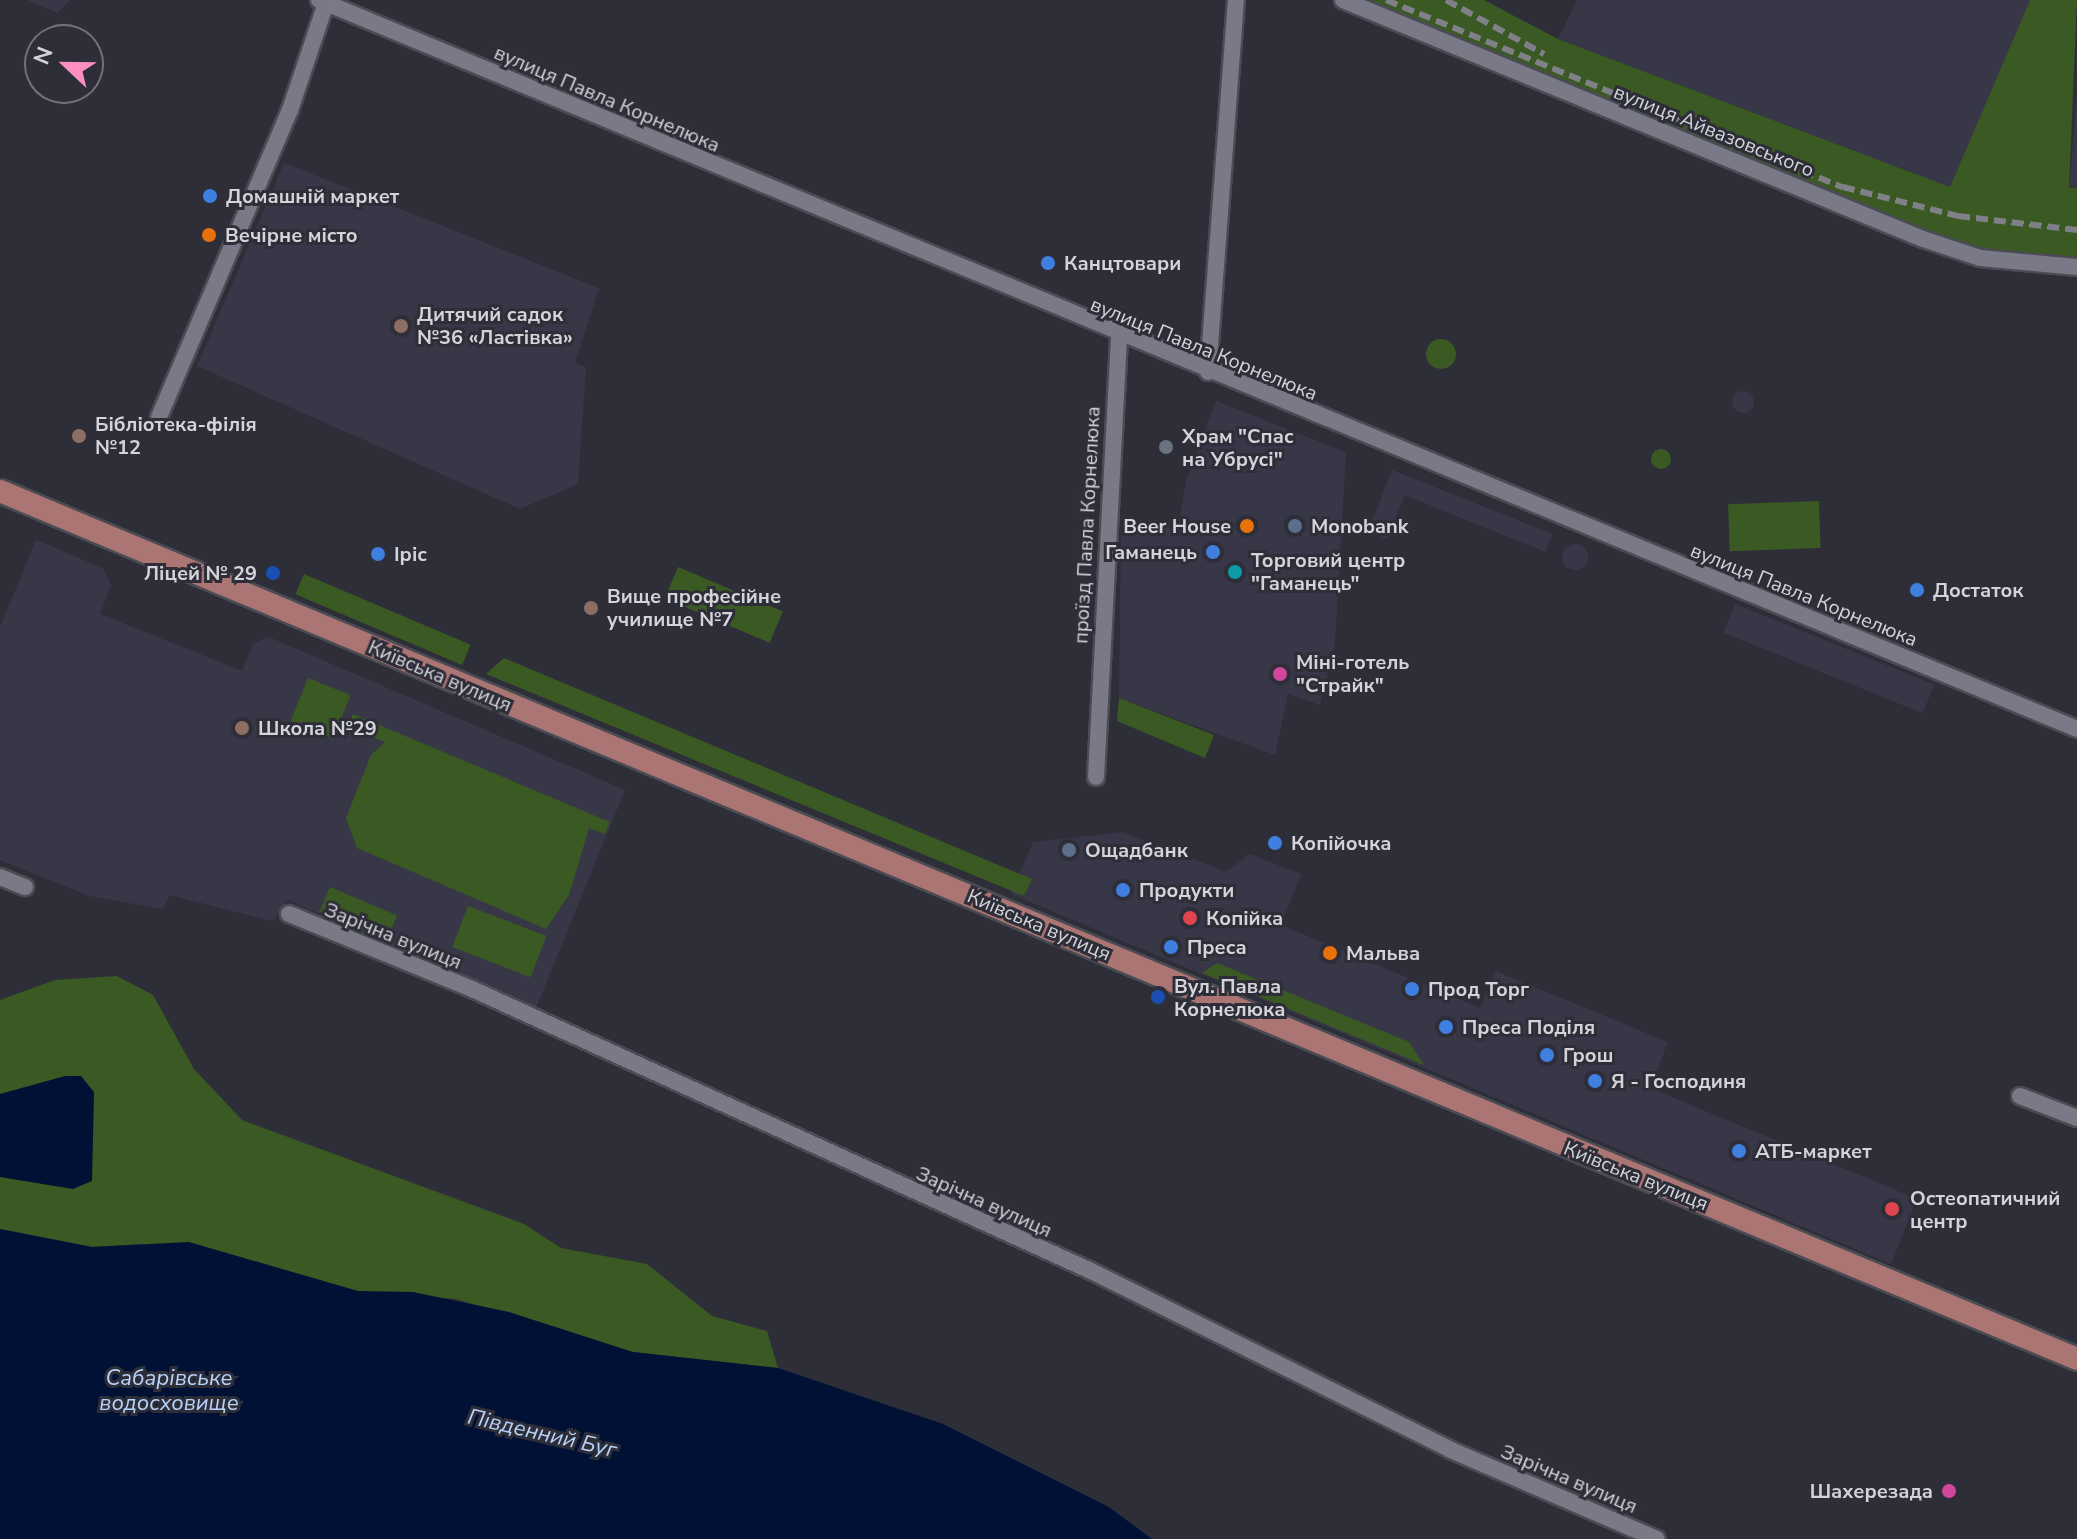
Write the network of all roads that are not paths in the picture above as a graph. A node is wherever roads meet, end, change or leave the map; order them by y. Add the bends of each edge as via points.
1 (1236, 0) edge
2 (1343, 0) edge
3 (322, 1) edge
4 (2077, 267) edge
5 (1119, 337) junction
6 (1208, 372) junction
7 (159, 417) dead end
8 (0, 491) edge
9 (2077, 729) edge
10 (1096, 777) dead end
11 (0, 877) edge
12 (25, 887) dead end
13 (289, 914) dead end
14 (2020, 1096) dead end
15 (2077, 1118) edge
16 (2077, 1359) edge
17 (1657, 1539) edge

1 - 6 street
2 - 4 street, вулиця Айвазовського via 1936,244 1980,258
3 - 5 street, вулиця Павла Корнелюка
3 - 7 street via 290,110
5 - 6 street, вулиця Павла Корнелюка
5 - 10 street, проїзд Павла Корнелюка
6 - 9 street, вулиця Павла Корнелюка
8 - 16 main road, Київська вулиця
11 - 12 street
13 - 17 street, Зарічна вулиця via 472,989 1091,1271 1451,1450
14 - 15 street

